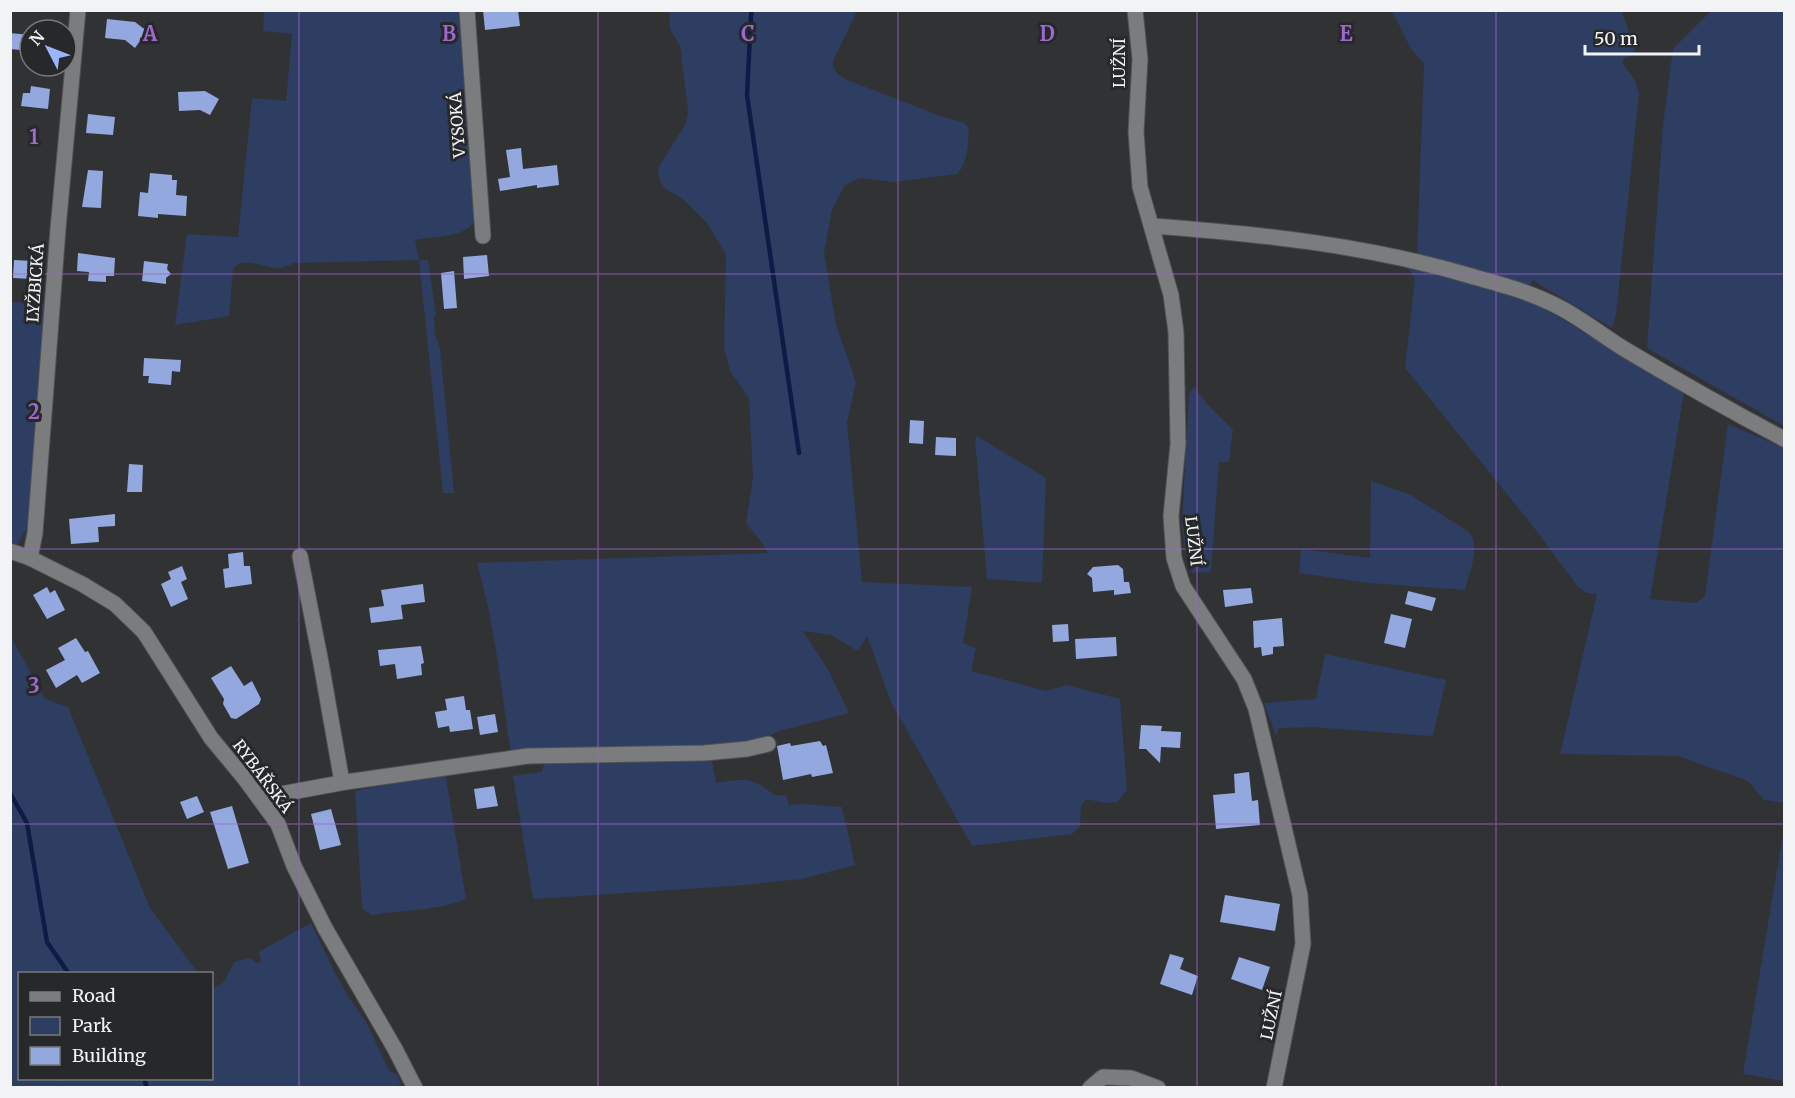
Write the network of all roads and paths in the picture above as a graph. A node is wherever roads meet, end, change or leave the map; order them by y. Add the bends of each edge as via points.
1 (78, 10) edge
2 (467, 10) edge
3 (1135, 10) edge
4 (1153, 226) junction
5 (483, 236) dead end
6 (1785, 439) edge
7 (10, 551) edge
8 (300, 556) dead end
9 (30, 558) junction
10 (768, 744) dead end
11 (342, 782) junction
12 (259, 798) junction
13 (415, 1088) edge
14 (1090, 1088) edge
15 (1158, 1088) edge
16 (1274, 1088) edge

1 - 9 street, LYŽBICKÁ
2 - 5 street, VYSOKÁ
3 - 4 street, LUŽNÍ via 1140,59 1136,132 1140,187
4 - 6 street via 1258,234 1358,249 1518,290 1558,306 1695,392
4 - 16 street, LUŽNÍ via 1176,332 1178,444 1171,516 1174,558 1183,586 1244,679 1256,709 1300,895 1303,944
7 - 9 street, RYBÁŘSKÁ
8 - 11 street
9 - 12 street, RYBÁŘSKÁ via 116,604 144,632 211,738
10 - 11 street via 704,753 528,756
11 - 12 street
12 - 13 street, RYBÁŘSKÁ via 278,824 325,928
14 - 15 street via 1103,1077 1131,1078

